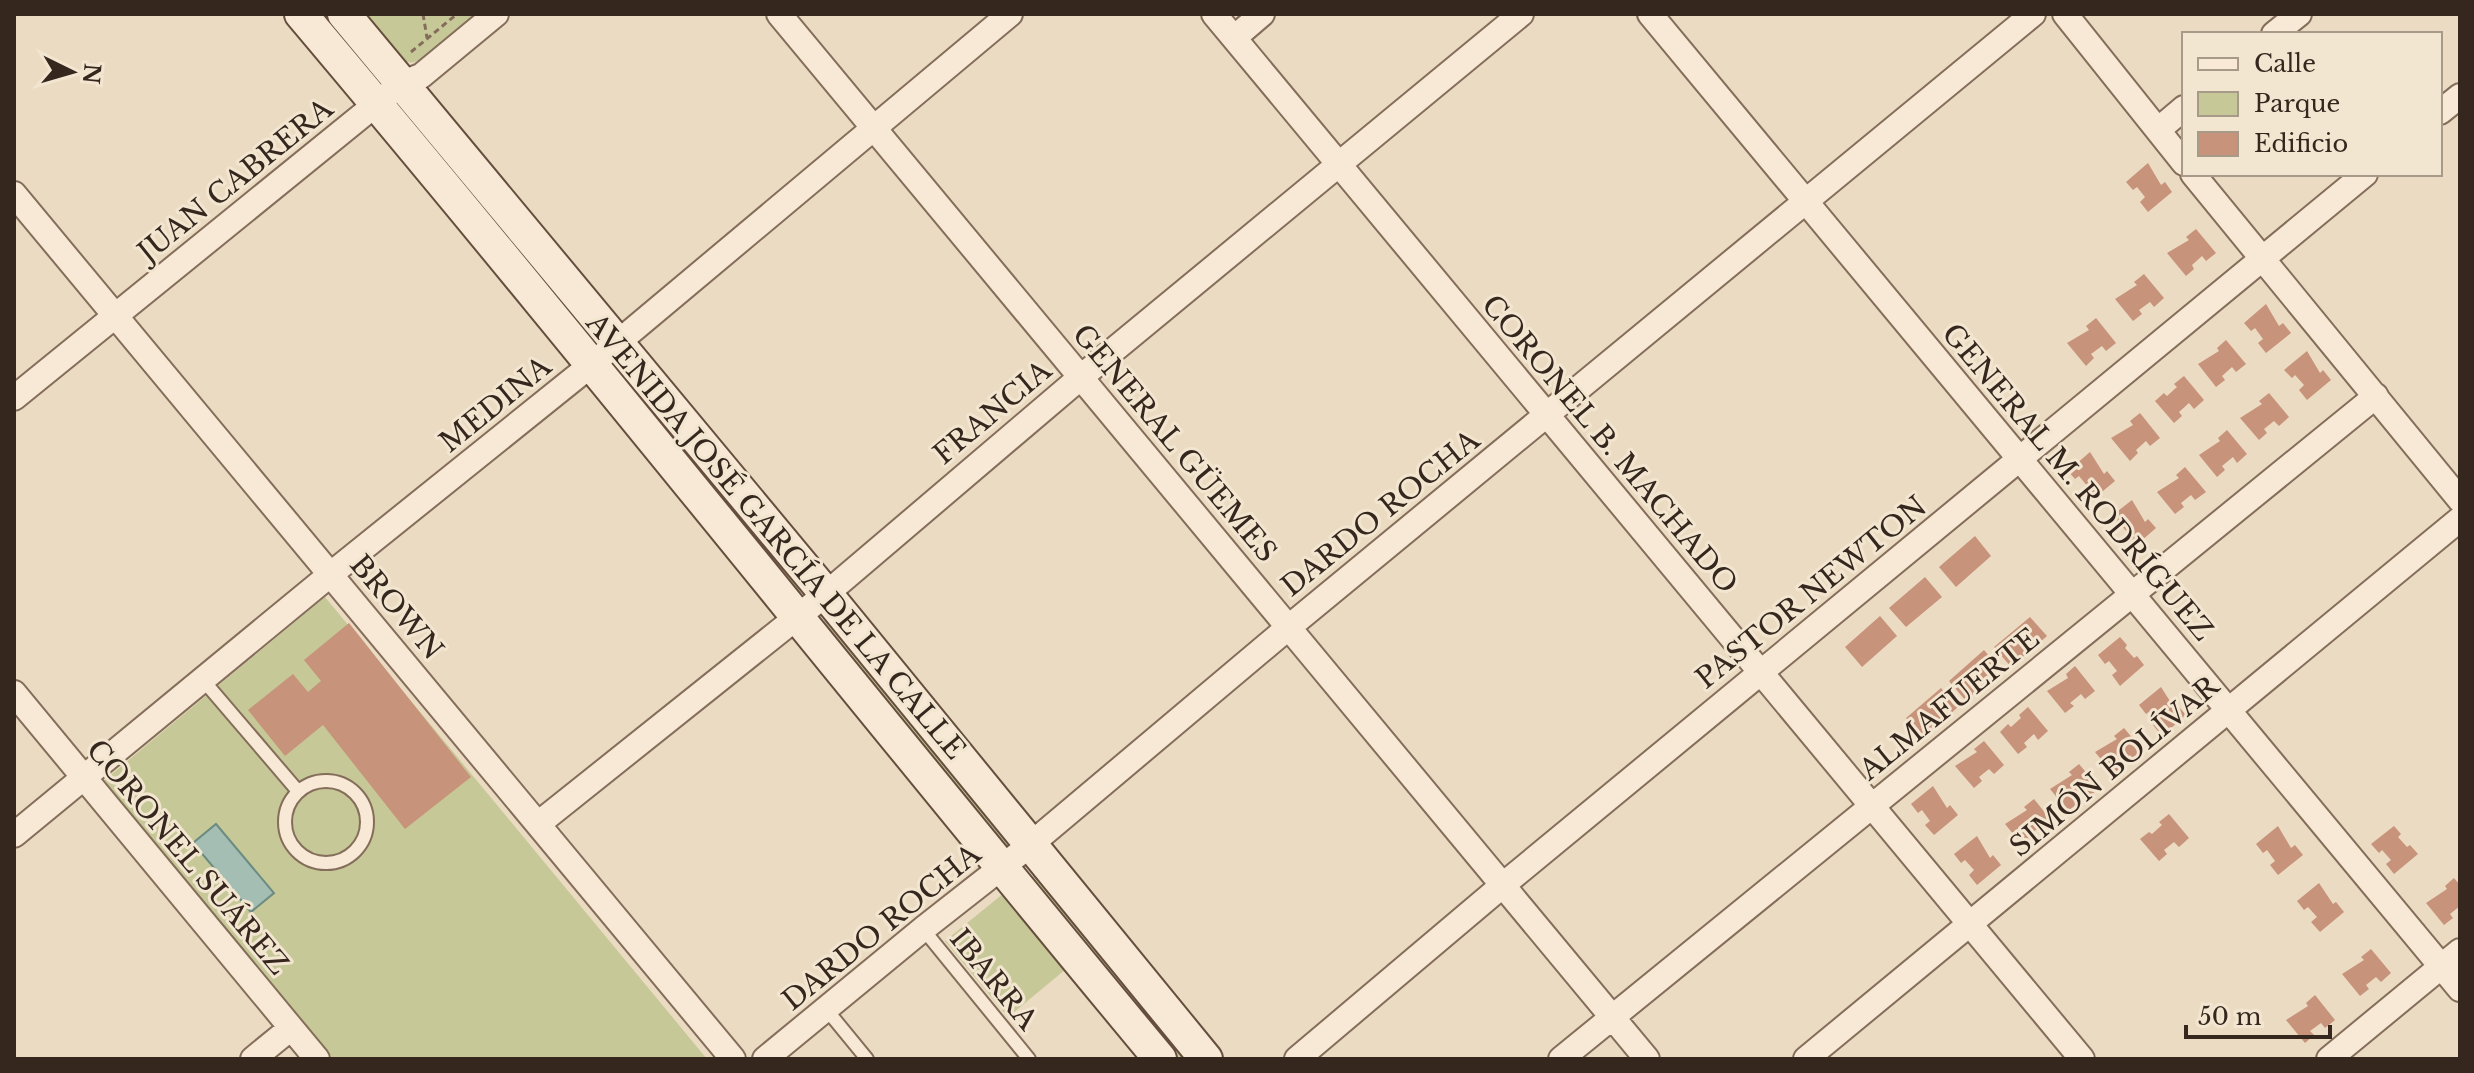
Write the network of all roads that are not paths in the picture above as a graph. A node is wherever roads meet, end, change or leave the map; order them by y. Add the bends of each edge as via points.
1 (301, 14) edge
2 (344, 14) edge
3 (496, 14) edge
4 (779, 14) edge
5 (1010, 14) edge
6 (1214, 14) edge
7 (1262, 14) edge
8 (1521, 14) edge
9 (1650, 14) edge
10 (2033, 14) edge
11 (2065, 14) edge
12 (2299, 14) edge
13 (2276, 32) edge
14 (1234, 38) junction
15 (396, 76) junction
16 (2460, 96) edge
17 (377, 104) junction
18 (2182, 110) edge
19 (2442, 110) edge
20 (873, 127) junction
21 (2158, 130) junction
22 (2182, 160) edge
23 (1339, 164) junction
24 (2195, 176) edge
25 (2363, 176) edge
26 (14, 194) edge
27 (1805, 201) junction
28 (2261, 260) junction
29 (115, 315) junction
30 (616, 343) junction
31 (591, 365) junction
32 (1081, 377) junction
33 (2376, 396) junction
34 (14, 398) edge
35 (1547, 415) junction
36 (2020, 459) junction
37 (2460, 500) edge
38 (2460, 519) edge
39 (331, 574) junction
40 (826, 594) junction
41 (2132, 595) junction
42 (798, 615) junction
43 (1289, 627) junction
44 (1761, 672) junction
45 (203, 680) junction
46 (14, 693) edge
47 (2228, 711) junction
48 (84, 778) junction
49 (297, 790) junction
50 (1871, 805) junction
51 (538, 824) junction
52 (14, 835) edge
53 (1030, 845) junction
54 (1001, 868) junction
55 (1503, 885) junction
56 (1970, 924) junction
57 (923, 929) junction
58 (2451, 959) edge
59 (2460, 989) edge
60 (826, 1009) junction
61 (1613, 1017) junction
62 (291, 1028) junction
63 (253, 1059) edge
64 (317, 1059) edge
65 (733, 1059) edge
66 (765, 1059) edge
67 (867, 1059) edge
68 (1029, 1059) edge
69 (1160, 1059) edge
70 (1206, 1059) edge
71 (1297, 1059) edge
72 (1561, 1059) edge
73 (1647, 1059) edge
74 (1806, 1059) edge
75 (2081, 1059) edge
76 (2329, 1059) edge

1 - 17 main road, AVENIDA JOSÉ GARCÍA DE LA CALLE
2 - 15 main road, AVENIDA JOSÉ GARCÍA DE LA CALLE
3 - 15 street, JUAN CABRERA via 421,76
4 - 20 street, GENERAL GÜEMES
5 - 20 street, MEDINA
6 - 14 street, CORONEL B. MACHADO
7 - 14 street
8 - 23 street, FRANCIA
9 - 27 street, GENERAL M. RODRÍGUEZ
10 - 27 street, DARDO ROCHA
11 - 21 street
12 - 13 street
14 - 23 street, CORONEL B. MACHADO
15 - 17 street, JUAN CABRERA
15 - 30 main road, AVENIDA JOSÉ GARCÍA DE LA CALLE
16 - 19 street
17 - 29 street, JUAN CABRERA
17 - 31 main road, AVENIDA JOSÉ GARCÍA DE LA CALLE
18 - 21 street
20 - 30 street, MEDINA
20 - 32 street, GENERAL GÜEMES
21 - 22 street
23 - 32 street, FRANCIA
23 - 35 street, CORONEL B. MACHADO
24 - 28 street
25 - 28 street, PASTOR NEWTON
26 - 29 street, BROWN
27 - 35 street, DARDO ROCHA
27 - 36 street, GENERAL M. RODRÍGUEZ
28 - 33 street
28 - 36 street, PASTOR NEWTON
29 - 34 street, JUAN CABRERA
29 - 39 street, BROWN
30 - 31 street, MEDINA
30 - 40 main road, AVENIDA JOSÉ GARCÍA DE LA CALLE
31 - 39 street, MEDINA
31 - 42 main road, AVENIDA JOSÉ GARCÍA DE LA CALLE
32 - 40 street, FRANCIA
32 - 43 street, GENERAL GÜEMES
33 - 37 street
33 - 41 street, ALMAFUERTE
35 - 43 street, DARDO ROCHA
35 - 44 street, CORONEL B. MACHADO
36 - 41 street, GENERAL M. RODRÍGUEZ
36 - 44 street, PASTOR NEWTON
38 - 47 street, SIMÓN BOLÍVAR
39 - 45 street, MEDINA
39 - 51 street, BROWN
40 - 42 street, FRANCIA
40 - 53 main road, AVENIDA JOSÉ GARCÍA DE LA CALLE
41 - 47 street, GENERAL M. RODRÍGUEZ
41 - 50 street, ALMAFUERTE
42 - 51 street, FRANCIA
42 - 54 main road, AVENIDA JOSÉ GARCÍA DE LA CALLE
43 - 53 street, DARDO ROCHA
43 - 55 street, GENERAL GÜEMES
44 - 50 street, CORONEL B. MACHADO
44 - 55 street, PASTOR NEWTON
45 - 48 street, MEDINA
45 - 49 lane
46 - 48 street, CORONEL SUÁREZ
47 - 56 street, SIMÓN BOLÍVAR
47 - 58 street, GENERAL M. RODRÍGUEZ
48 - 52 street, MEDINA
48 - 62 street, CORONEL SUÁREZ
49 - 49 lane via 287,803 284,833 296,853 316,863 339,862 356,852 367,828 362,800 348,786 325,779
50 - 56 street, CORONEL B. MACHADO
50 - 61 street, ALMAFUERTE
51 - 65 street, BROWN
53 - 54 street, DARDO ROCHA
53 - 70 main road, AVENIDA JOSÉ GARCÍA DE LA CALLE
54 - 57 street, DARDO ROCHA
54 - 69 main road, AVENIDA JOSÉ GARCÍA DE LA CALLE
55 - 61 street, GENERAL GÜEMES
55 - 71 street, PASTOR NEWTON
56 - 74 street, SIMÓN BOLÍVAR
56 - 75 street, CORONEL B. MACHADO
57 - 60 street, DARDO ROCHA
57 - 68 lane, IBARRA
58 - 59 street, GENERAL M. RODRÍGUEZ
58 - 76 street
60 - 66 street, DARDO ROCHA
60 - 67 lane
61 - 72 street, ALMAFUERTE
61 - 73 street, GENERAL GÜEMES
62 - 63 street
62 - 64 street, CORONEL SUÁREZ

